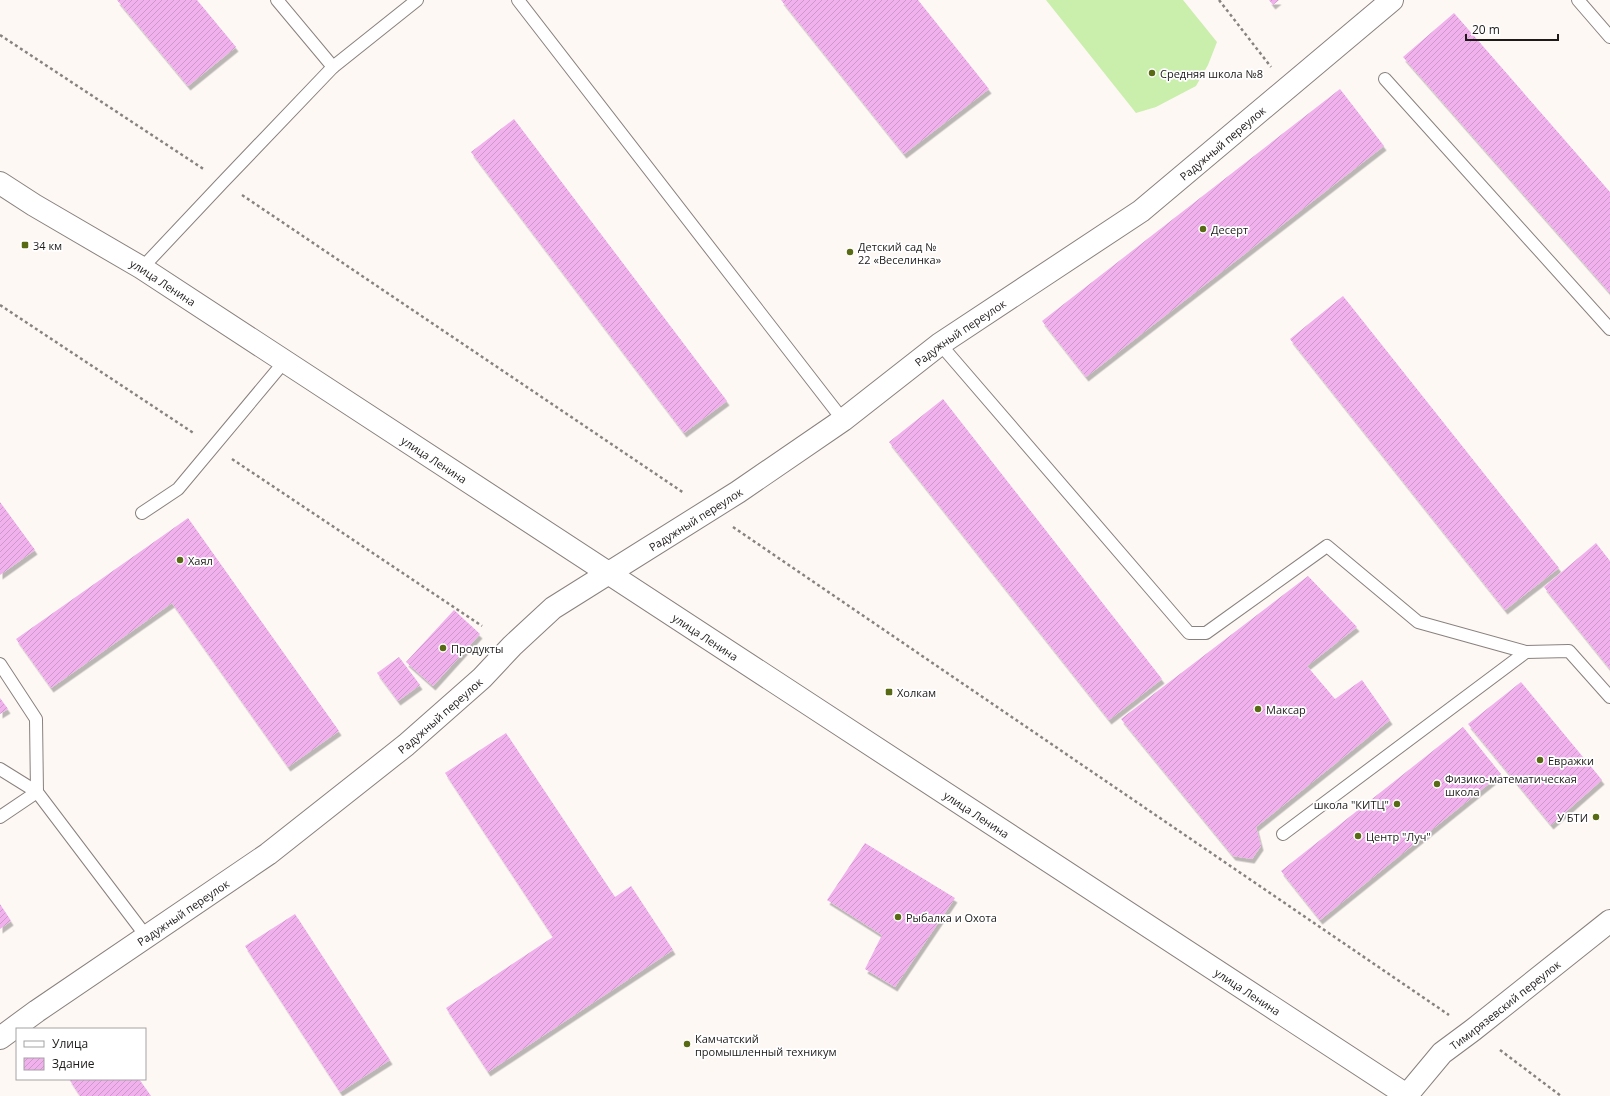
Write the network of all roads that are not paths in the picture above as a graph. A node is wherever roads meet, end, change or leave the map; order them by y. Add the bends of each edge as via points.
1 (277, 0) edge
2 (417, 0) edge
3 (518, 0) edge
4 (1392, 0) edge
5 (1578, 0) edge
6 (1610, 37) edge
7 (334, 67) junction
8 (1385, 79) dead end
9 (0, 183) edge
10 (142, 268) junction
11 (1610, 329) edge
12 (940, 344) junction
13 (284, 362) junction
14 (843, 420) junction
15 (142, 513) dead end
16 (608, 573) junction
17 (1526, 652) junction
18 (0, 664) edge
19 (1610, 697) edge
20 (0, 769) edge
21 (37, 792) junction
22 (0, 817) edge
23 (1283, 834) dead end
24 (1610, 921) edge
25 (146, 936) junction
26 (0, 1038) edge
27 (1408, 1096) edge

1 - 7 lane
2 - 7 lane
3 - 14 lane
4 - 12 street, Радужный переулок via 1141,211
5 - 6 lane
7 - 10 lane
8 - 11 lane
9 - 10 street, улица Ленина
10 - 13 street, улица Ленина
12 - 14 street, Радужный переулок
12 - 17 lane via 1189,633 1206,633 1327,546 1418,622
13 - 15 lane via 178,489
13 - 16 street, улица Ленина
14 - 16 street, Радужный переулок via 738,492
16 - 25 street, Радужный переулок via 553,608 482,678 406,745 268,854
16 - 27 street, улица Ленина
17 - 19 lane via 1569,651
17 - 23 lane
18 - 21 lane via 36,719
20 - 21 lane
21 - 22 lane
21 - 25 lane
24 - 27 street, Тимирязевский переулок via 1442,1053
25 - 26 street, Радужный переулок

